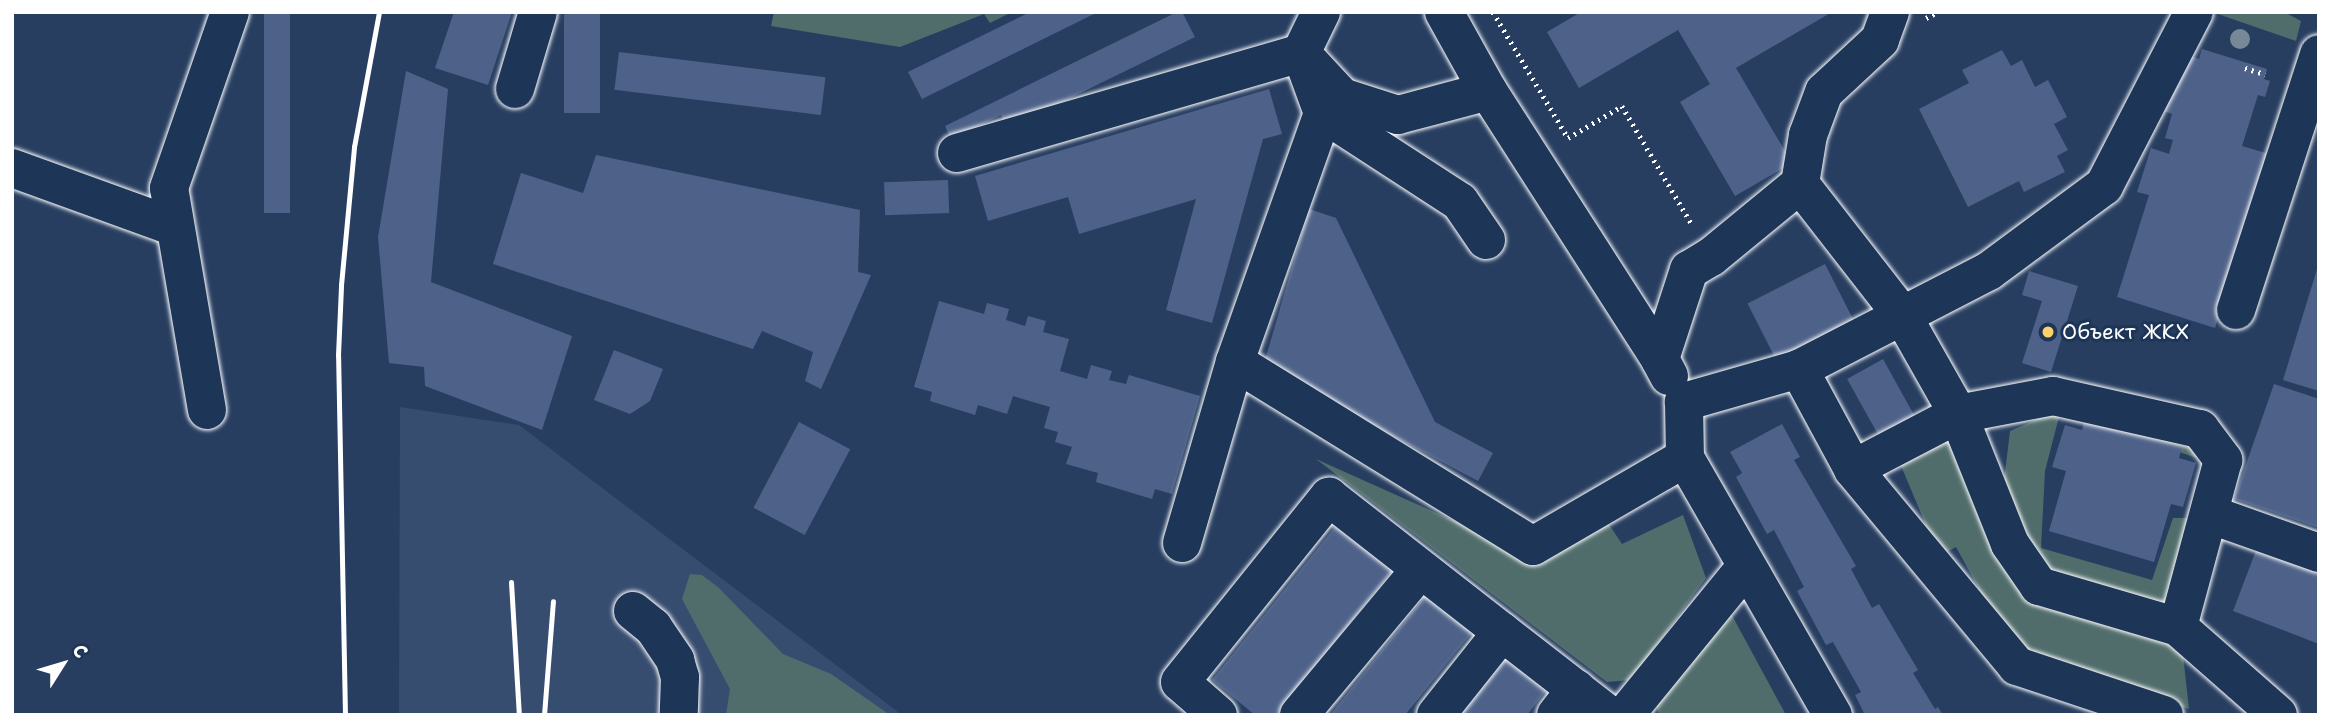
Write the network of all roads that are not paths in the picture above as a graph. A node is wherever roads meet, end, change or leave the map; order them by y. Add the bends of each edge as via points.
1 (230, 12) edge
2 (538, 12) edge
3 (1321, 12) edge
4 (1444, 12) edge
5 (1890, 12) edge
6 (2194, 12) edge
7 (1301, 53) junction
8 (2319, 54) edge
9 (514, 89) dead end
10 (1488, 91) junction
11 (1323, 113) junction
12 (957, 153) dead end
13 (12, 168) edge
14 (1800, 184) junction
15 (175, 227) junction
16 (1486, 240) dead end
17 (2236, 310) dead end
18 (1902, 315) junction
19 (1660, 359) junction
20 (1235, 362) junction
21 (1799, 369) junction
22 (1684, 402) junction
23 (207, 410) dead end
24 (1958, 414) junction
25 (1685, 458) junction
26 (1853, 469) junction
27 (2209, 514) junction
28 (1182, 543) dead end
29 (2319, 552) edge
30 (1745, 568) junction
31 (1419, 571) junction
32 (633, 611) dead end
33 (2178, 627) junction
34 (1502, 632) junction
35 (1566, 702) edge
36 (679, 715) edge
37 (1218, 715) edge
38 (1299, 715) edge
39 (1436, 715) edge
40 (1609, 715) edge
41 (1625, 715) edge
42 (1833, 715) edge
43 (2164, 715) edge
44 (2278, 715) edge

1 - 15 lane via 169,188
2 - 9 lane
3 - 7 lane
4 - 10 lane
5 - 14 lane via 1880,40 1824,92 1808,135
6 - 18 lane via 2104,186 1989,271
7 - 10 lane via 1342,97 1398,115
7 - 11 lane
7 - 12 lane
8 - 17 lane
10 - 19 lane
11 - 16 lane via 1461,202
11 - 20 lane
13 - 15 lane
14 - 18 lane
14 - 19 lane via 1689,270
15 - 23 lane
18 - 21 lane
18 - 24 lane
19 - 22 lane
20 - 25 lane via 1533,547
20 - 28 lane
21 - 22 lane
21 - 26 lane
22 - 25 lane
24 - 26 lane
24 - 27 lane via 2053,396 2200,429 2222,460
24 - 33 lane via 2010,544 2039,586
25 - 30 lane
26 - 43 lane via 2017,666
27 - 29 lane
27 - 33 lane
30 - 41 lane
30 - 42 lane
31 - 34 lane
31 - 37 lane via 1329,497 1180,682
31 - 38 lane
32 - 36 lane via 653,627 675,660 680,677
33 - 44 lane
34 - 35 lane
34 - 39 lane
35 - 40 lane

